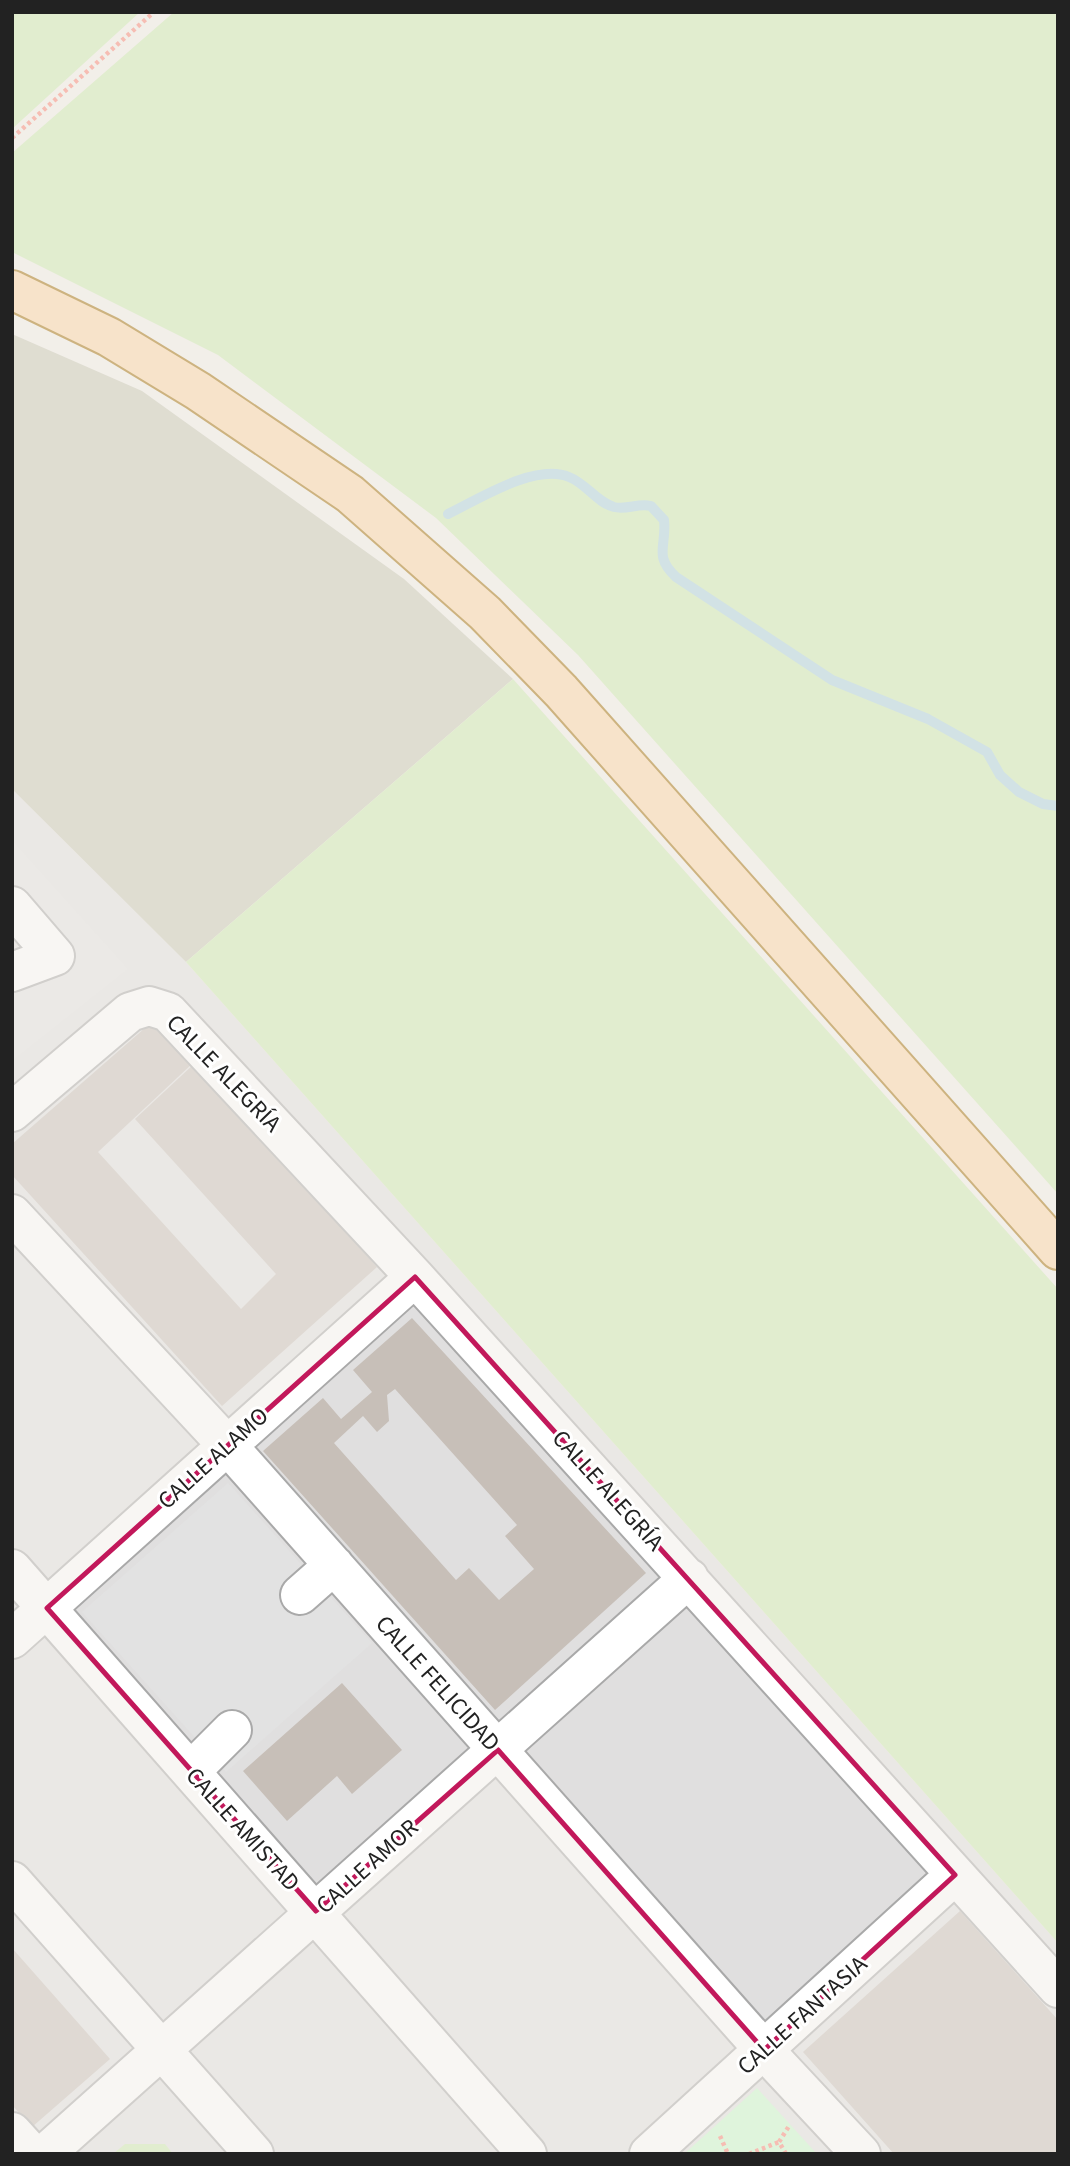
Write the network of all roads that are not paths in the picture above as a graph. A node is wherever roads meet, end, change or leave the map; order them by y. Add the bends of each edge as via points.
1 (12, 290) edge
2 (12, 906) edge
3 (12, 972) edge
4 (12, 1112) edge
5 (12, 1214) edge
6 (1058, 1250) edge
7 (415, 1277) junction
8 (227, 1445) junction
9 (334, 1565) junction
10 (12, 1569) edge
11 (689, 1578) junction
12 (300, 1595) dead end
13 (47, 1608) junction
14 (12, 1639) edge
15 (232, 1730) dead end
16 (498, 1750) junction
17 (191, 1771) junction
18 (955, 1875) junction
19 (12, 1881) edge
20 (316, 1911) junction
21 (1058, 1988) edge
22 (163, 2050) junction
23 (764, 2050) junction
24 (12, 2132) edge
25 (32, 2154) edge
26 (45, 2154) edge
27 (254, 2154) edge
28 (527, 2154) edge
29 (649, 2154) edge
30 (861, 2154) edge

1 - 6 main road via 109,337 299,457 465,594 561,691
2 - 3 street via 55,956
4 - 7 street, CALLE ALEGRÍA via 115,1023 139,1007 159,1007 177,1019
5 - 8 street, CALLE FELICIDAD
7 - 8 street, CALLE ALAMO
7 - 11 street, CALLE ALEGRÍA
8 - 9 street, CALLE FELICIDAD
8 - 13 street, CALLE ALAMO
9 - 12 street
9 - 16 street, CALLE FELICIDAD
10 - 13 street, CALLE AMISTAD
11 - 16 street, CALLE AMOR
11 - 18 street, CALLE ALEGRÍA
13 - 14 street, CALLE ALAMO
13 - 17 street, CALLE AMISTAD
15 - 17 street
16 - 20 street, CALLE AMOR
16 - 23 street, CALLE FELICIDAD
17 - 20 street, CALLE AMISTAD
18 - 21 street, CALLE ALEGRÍA
18 - 23 street, CALLE FANTASIA
19 - 22 street
20 - 22 street, CALLE AMOR
20 - 28 street, CALLE AMISTAD
22 - 26 street, CALLE AMOR
22 - 27 street
23 - 29 street, CALLE FANTASIA
23 - 30 street, CALLE FELICIDAD
24 - 25 street

